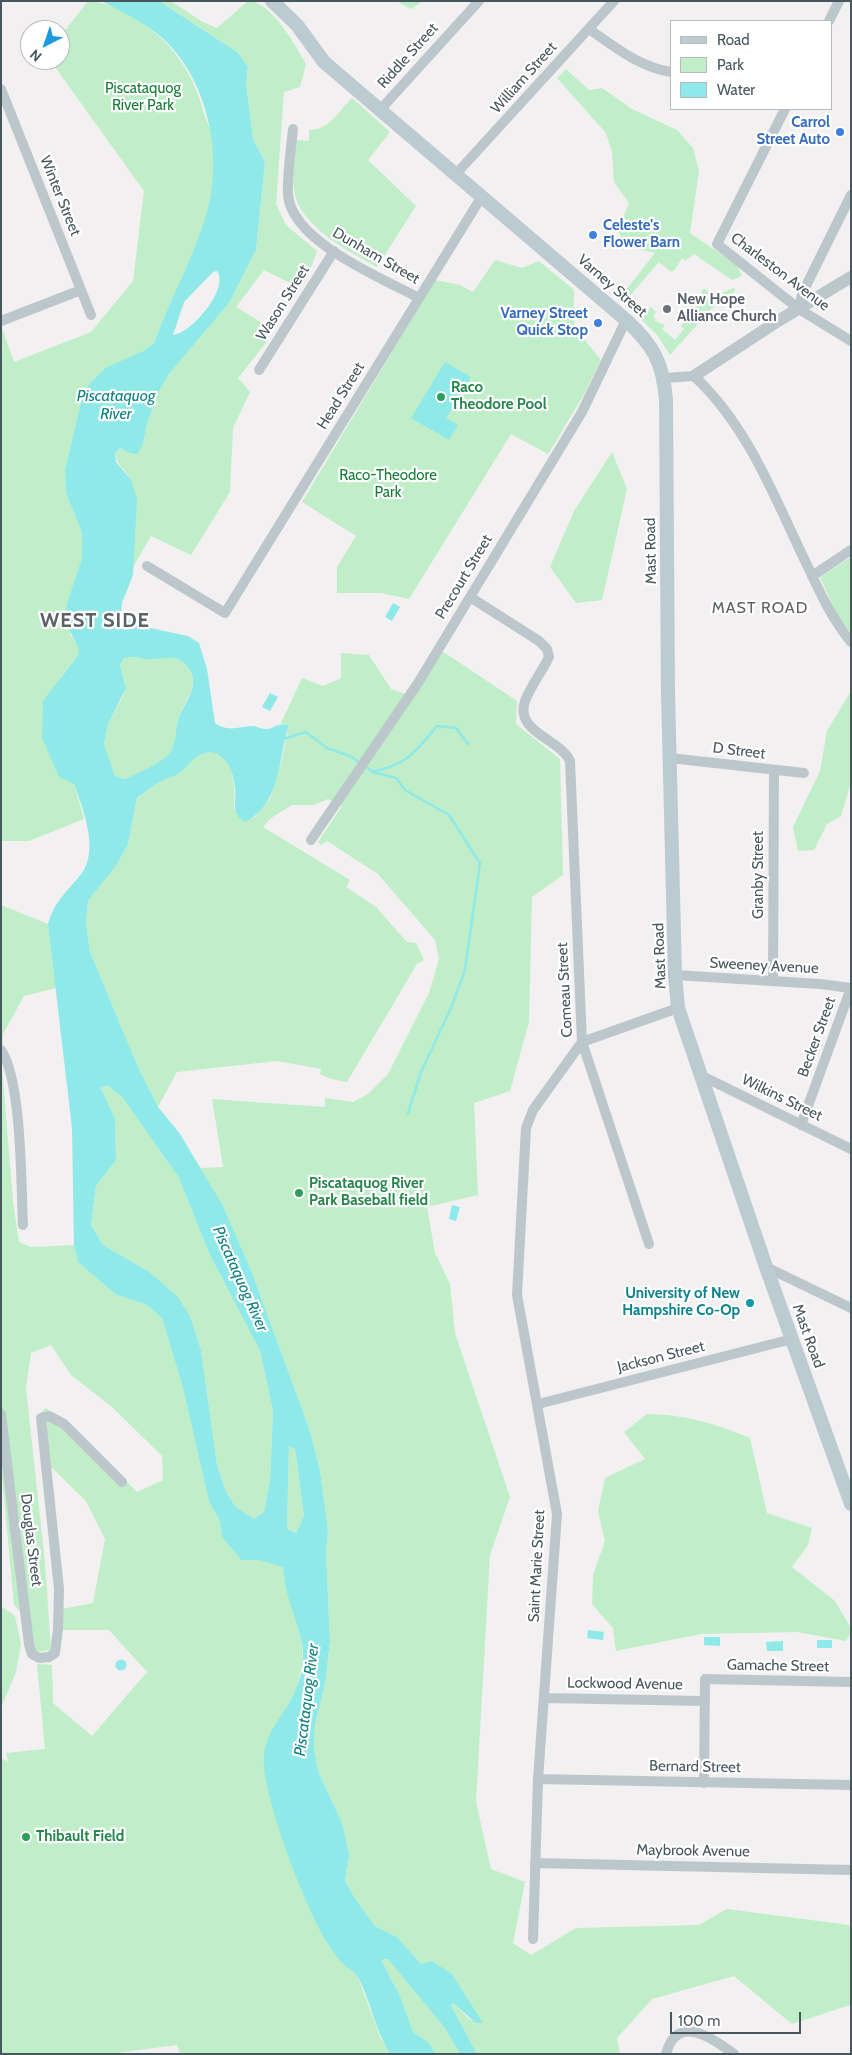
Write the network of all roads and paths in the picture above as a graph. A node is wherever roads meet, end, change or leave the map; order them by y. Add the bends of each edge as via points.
1 (272, 1) edge
2 (614, 1) edge
3 (839, 1) edge
4 (476, 2) edge
5 (830, 20) edge
6 (589, 29) junction
7 (670, 72) edge
8 (1, 89) edge
9 (380, 110) junction
10 (784, 110) edge
11 (293, 130) dead end
12 (456, 174) junction
13 (851, 195) edge
14 (482, 196) junction
15 (334, 251) junction
16 (851, 277) edge
17 (81, 290) junction
18 (419, 298) junction
19 (799, 309) junction
20 (91, 315) dead end
21 (626, 320) junction
22 (1, 321) edge
23 (851, 341) edge
24 (259, 370) dead end
25 (694, 376) junction
26 (665, 378) junction
27 (851, 550) edge
28 (147, 566) dead end
29 (812, 576) junction
30 (470, 597) junction
31 (851, 642) edge
32 (670, 758) junction
33 (774, 770) junction
34 (804, 773) dead end
35 (310, 840) dead end
36 (675, 975) junction
37 (773, 981) junction
38 (851, 988) edge
39 (678, 1008) junction
40 (582, 1042) junction
41 (1, 1050) edge
42 (700, 1075) junction
43 (801, 1124) junction
44 (851, 1149) edge
45 (23, 1226) dead end
46 (648, 1244) dead end
47 (766, 1267) junction
48 (851, 1308) edge
49 (792, 1339) junction
50 (538, 1404) junction
51 (1, 1414) edge
52 (122, 1482) dead end
53 (849, 1496) edge
54 (6, 1498) edge
55 (851, 1682) edge
56 (545, 1698) junction
57 (704, 1701) junction
58 (538, 1780) junction
59 (704, 1783) junction
60 (851, 1786) edge
61 (536, 1863) junction
62 (851, 1870) edge
63 (533, 1939) dead end
64 (666, 2054) edge
65 (734, 2054) edge

1 - 9 main road, Varney Street via 297,25 324,62
2 - 6 street, William Street
3 - 5 street
4 - 9 street, Riddle Street
6 - 7 street via 637,62
6 - 12 street, William Street
8 - 17 street, Winter Street
9 - 12 main road, Varney Street
10 - 19 street, Charleston Avenue via 717,244
11 - 15 street, Dunham Street via 288,196 296,217
12 - 14 main road, Varney Street
13 - 19 street via 802,294
14 - 18 street, Head Street
14 - 21 main road, Varney Street
15 - 18 street, Dunham Street
15 - 24 street, Wason Street
16 - 19 street
17 - 20 street, Winter Street
17 - 22 street
18 - 28 street, Head Street via 225,612
19 - 23 street, Charleston Avenue
19 - 25 street
21 - 26 main road, Varney Street via 658,357
21 - 30 street, Precourt Street via 582,412
25 - 26 street
25 - 29 street via 737,425
26 - 32 main road, Mast Road
27 - 29 street
29 - 31 street via 836,623
30 - 35 street, Precourt Street via 418,683
30 - 40 street, Comeau Street via 539,640 547,649 549,657 529,691 524,714 530,726 566,754 570,771
32 - 33 street, D Street
32 - 36 main road, Mast Road
33 - 34 street, D Street
33 - 37 street, Granby Street
36 - 37 street, Sweeney Avenue
36 - 39 main road, Mast Road
37 - 38 street, Sweeney Avenue
38 - 43 street, Becker Street
39 - 40 street
39 - 42 main road, Mast Road
40 - 46 street, Comeau Street
40 - 50 street, Saint Marie Street via 533,1110 526,1128 516,1285
41 - 45 street via 7,1059 13,1083
42 - 43 street, Wilkins Street
42 - 47 main road, Mast Road
43 - 44 street, Wilkins Street
47 - 48 street
47 - 49 main road, Mast Road
49 - 50 street, Jackson Street
49 - 53 main road, Mast Road
50 - 56 street, Saint Marie Street via 557,1514
51 - 54 street, Douglas Street
52 - 54 street, Douglas Street via 64,1424 49,1416 42,1418 59,1589 57,1645 55,1652 45,1658 34,1656 29,1644
55 - 57 street, Gamache Street via 705,1679
56 - 57 street, Lockwood Avenue
56 - 58 street, Saint Marie Street
57 - 59 street
58 - 59 street, Bernard Street
58 - 61 street, Saint Marie Street
59 - 60 street, Bernard Street
61 - 62 street, Maybrook Avenue
61 - 63 street, Saint Marie Street
64 - 65 street via 674,2039 692,2031 705,2033

